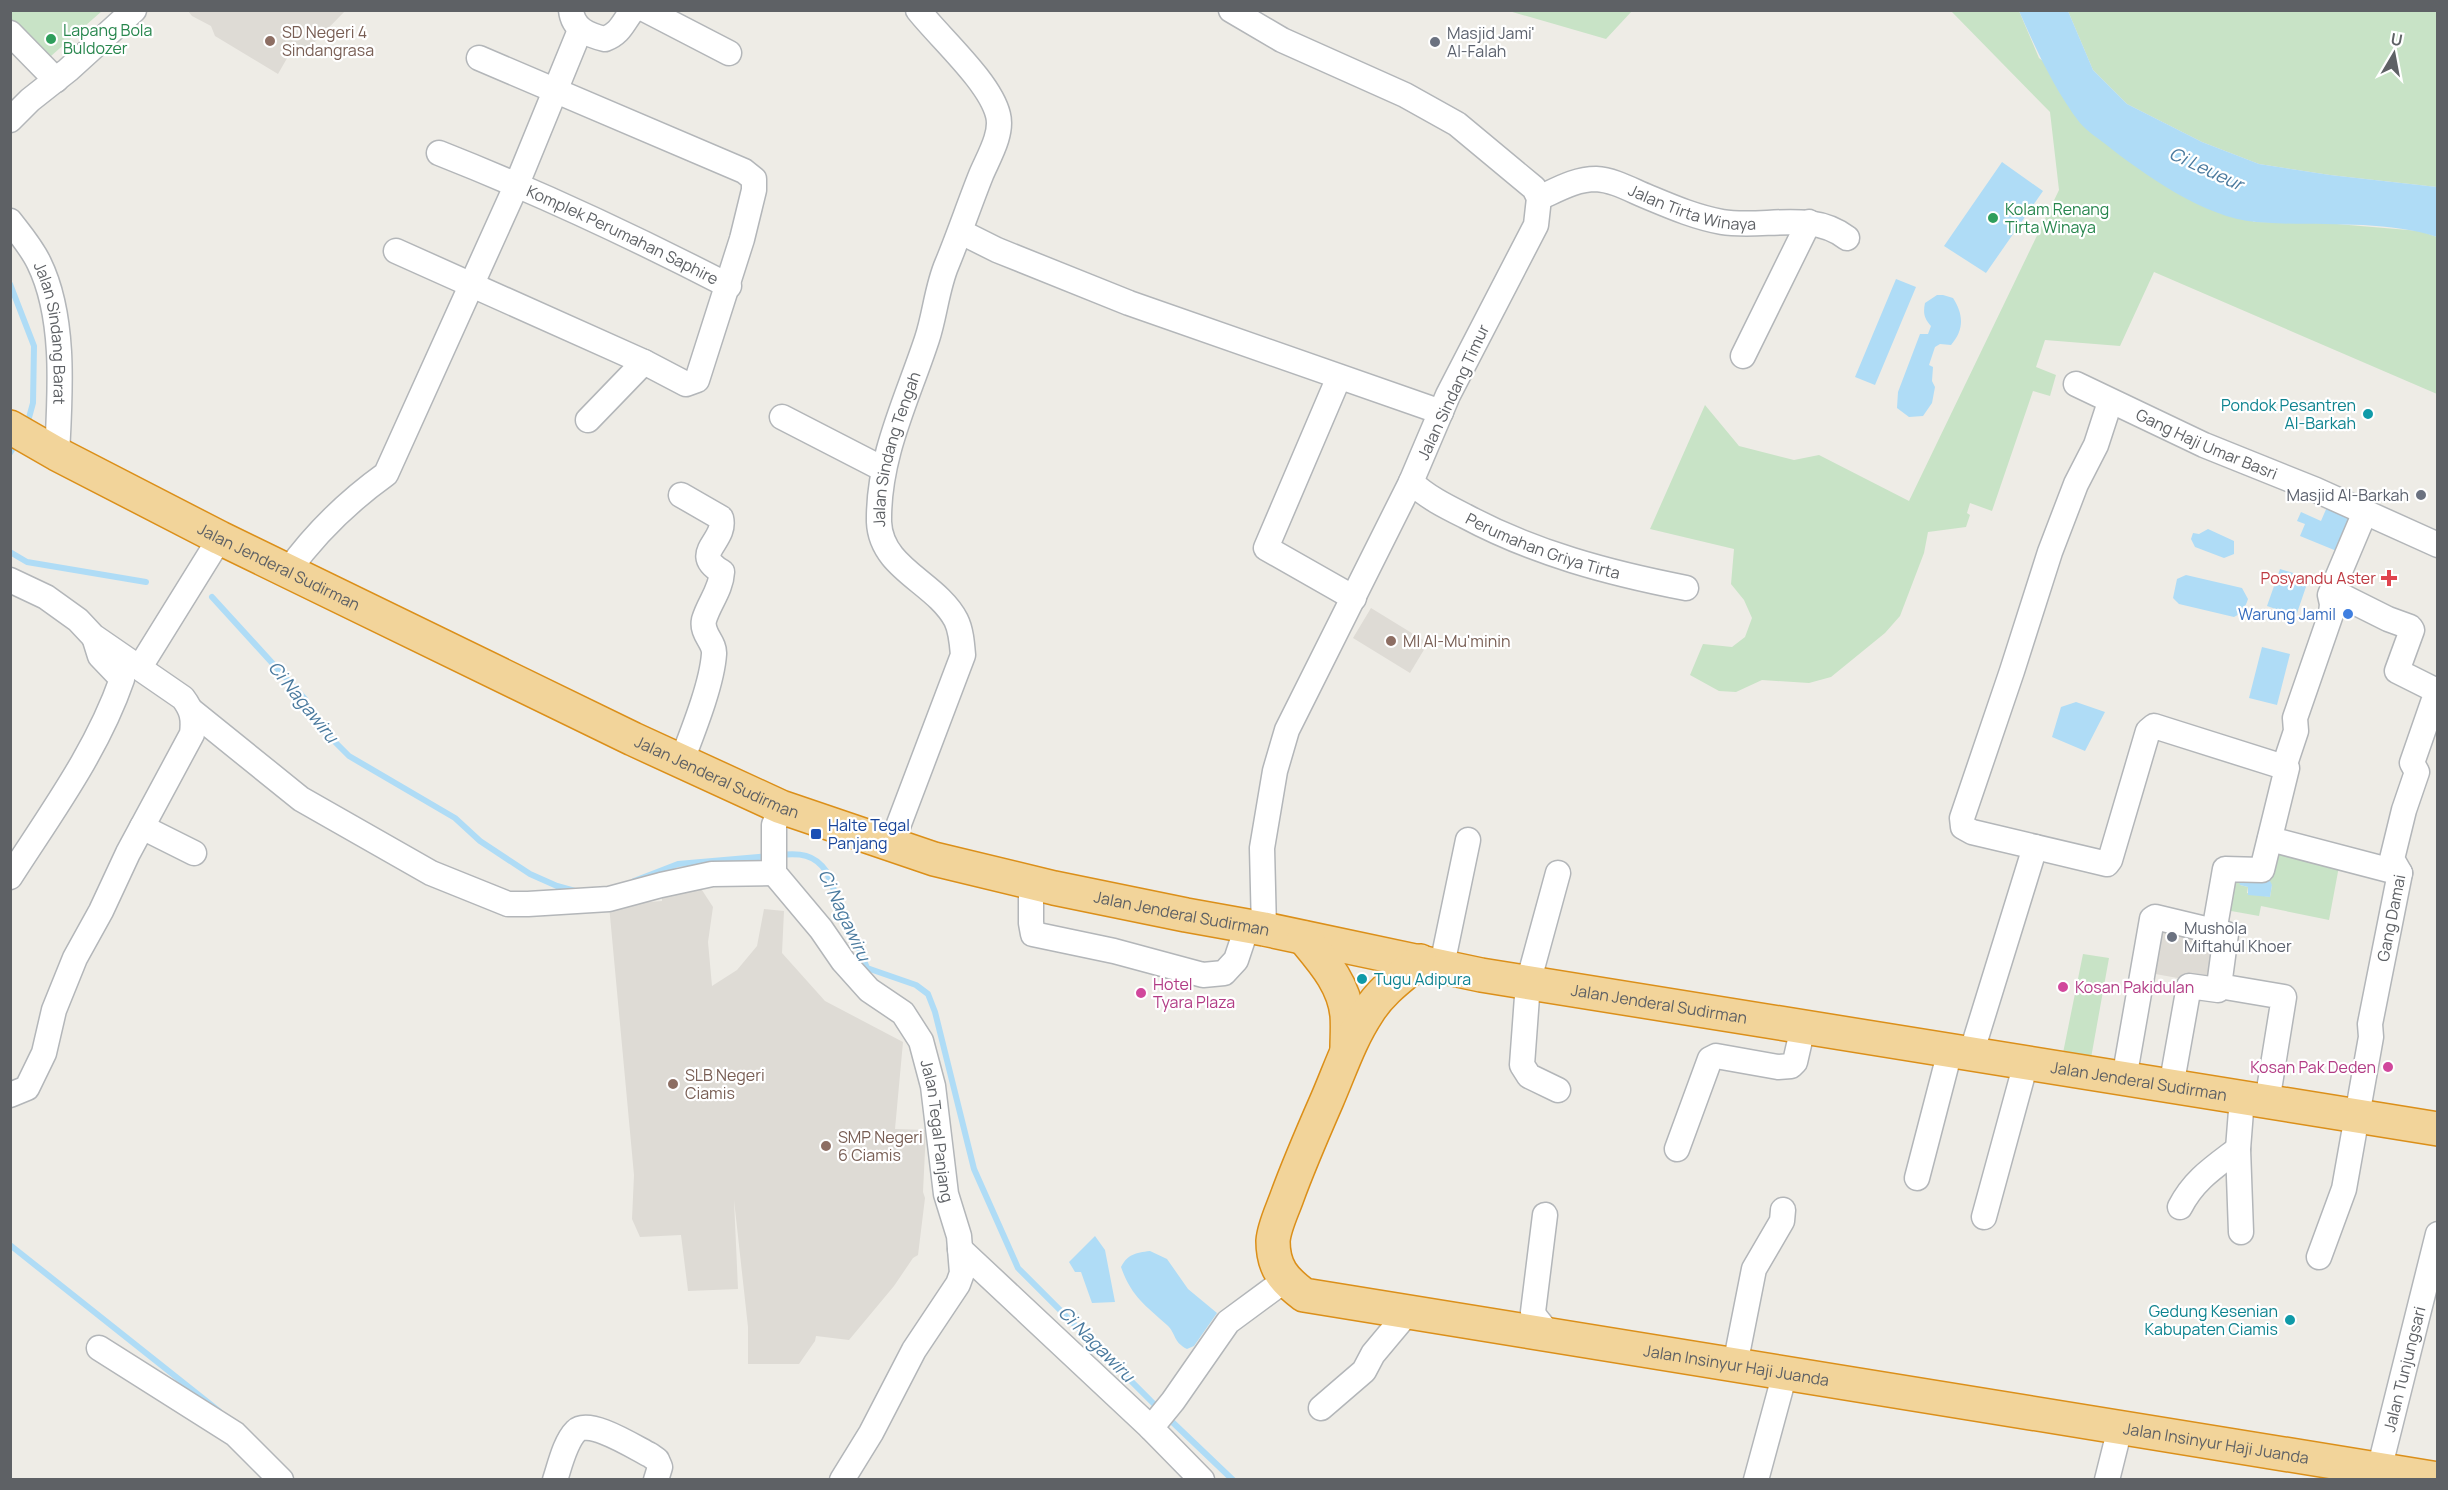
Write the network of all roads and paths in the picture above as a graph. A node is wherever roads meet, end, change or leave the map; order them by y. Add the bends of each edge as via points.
1 (134, 10) edge
2 (633, 10) edge
3 (646, 10) edge
4 (918, 10) edge
5 (1232, 10) edge
6 (575, 20) edge
7 (10, 33) edge
8 (729, 53) dead end
9 (479, 58) dead end
10 (56, 80) junction
11 (556, 91) junction
12 (10, 120) edge
13 (440, 153) dead end
14 (517, 184) junction
15 (1539, 198) junction
16 (10, 221) edge
17 (1809, 222) junction
18 (961, 232) junction
19 (1846, 238) dead end
20 (396, 251) dead end
21 (471, 283) junction
22 (729, 286) junction
23 (1743, 356) dead end
24 (644, 362) junction
25 (1339, 377) junction
26 (2076, 384) dead end
27 (2110, 402) junction
28 (1441, 412) junction
29 (782, 417) dead end
30 (588, 420) dead end
31 (10, 427) edge
32 (50, 449) junction
33 (883, 469) junction
34 (1411, 482) junction
35 (681, 495) dead end
36 (2365, 512) junction
37 (220, 538) junction
38 (2438, 545) edge
39 (288, 571) junction
40 (10, 580) edge
41 (1686, 588) dead end
42 (2332, 591) junction
43 (1354, 598) junction
44 (93, 636) junction
45 (140, 667) junction
46 (192, 711) junction
47 (2434, 713) edge
48 (682, 760) junction
49 (2284, 767) junction
50 (778, 816) junction
51 (142, 827) junction
52 (2270, 839) junction
53 (1468, 840) dead end
54 (891, 844) junction
55 (2035, 847) junction
56 (194, 853) dead end
57 (774, 864) junction
58 (1558, 873) dead end
59 (2400, 873) junction
60 (10, 877) edge
61 (1031, 882) junction
62 (1255, 928) junction
63 (2214, 932) junction
64 (1304, 938) junction
65 (1431, 963) junction
66 (1528, 983) junction
67 (2219, 986) junction
68 (1803, 1027) junction
69 (1347, 1048) junction
70 (1961, 1052) junction
71 (2026, 1063) junction
72 (2124, 1079) junction
73 (2171, 1087) junction
74 (1558, 1090) dead end
75 (10, 1095) edge
76 (2255, 1100) junction
77 (2358, 1116) junction
78 (2438, 1129) edge
79 (1677, 1149) dead end
80 (2238, 1149) junction
81 (1917, 1178) dead end
82 (2180, 1207) dead end
83 (1784, 1210) dead end
84 (1545, 1215) dead end
85 (1983, 1217) dead end
86 (2241, 1232) dead end
87 (2438, 1234) edge
88 (960, 1249) junction
89 (2319, 1257) dead end
90 (1285, 1280) junction
91 (1409, 1311) junction
92 (1547, 1334) junction
93 (99, 1348) dead end
94 (1736, 1365) junction
95 (1785, 1373) junction
96 (1321, 1408) dead end
97 (1153, 1425) junction
98 (2120, 1428) junction
99 (2379, 1470) junction
100 (2328, 1471) edge
101 (660, 1478) edge
102 (281, 1479) edge
103 (555, 1479) edge
104 (842, 1479) edge
105 (1202, 1479) edge
106 (1756, 1479) edge
107 (2108, 1479) edge
108 (2438, 1479) edge

1 - 10 street
2 - 6 street, Komplek Perumahan Saphire via 614,36 605,39
3 - 8 street
4 - 18 street, Jalan Sindang Tengah via 973,73 999,116 992,149
5 - 15 street via 1282,40 1405,95 1457,124 1534,188
6 - 11 street, Komplek Perumahan Saphire
7 - 10 street
9 - 11 street, Komplek Perumahan Saphire
10 - 12 street
11 - 14 street, Komplek Perumahan Saphire
11 - 22 street, Komplek Perumahan Saphire via 744,171 754,179
13 - 14 street, Komplek Perumahan Saphire
14 - 21 street, Komplek Perumahan Saphire
14 - 22 street, Komplek Perumahan Saphire
15 - 17 street, Jalan Tirta Winaya via 1572,183 1594,179 1610,181 1681,211 1724,222
15 - 28 street, Jalan Sindang Timur via 1536,225
16 - 32 street, Jalan Sindang Barat via 39,263 52,305 59,346
17 - 19 street, Jalan Tirta Winaya via 1826,225
17 - 23 street
18 - 25 street via 1129,303
18 - 33 street, Jalan Sindang Tengah via 945,267 934,316
20 - 21 street, Komplek Perumahan Saphire
21 - 24 street, Komplek Perumahan Saphire
21 - 39 street, Komplek Perumahan Saphire via 386,474 315,535
22 - 24 street, Komplek Perumahan Saphire via 697,380 686,384
24 - 30 street
25 - 28 street
25 - 43 street via 1266,548
26 - 27 street, Gang Haji Umar Basri
27 - 36 street, Gang Haji Umar Basri
27 - 55 street via 2054,542 1962,818 1963,826 1972,832
28 - 34 street, Jalan Sindang Timur
29 - 33 street
31 - 32 highway, Jalan Jenderal Sudirman
32 - 37 highway, Jalan Jenderal Sudirman
33 - 54 street, Jalan Sindang Tengah via 879,505 884,546 948,609 959,628 963,655
34 - 41 street, Perumahan Griya Tirta via 1426,496 1503,536 1619,575
34 - 43 street, Jalan Sindang Timur
35 - 48 street via 723,522 708,555 712,567 723,572 703,628 715,651
36 - 38 street, Gang Haji Umar Basri
36 - 42 street
37 - 39 highway, Jalan Jenderal Sudirman
37 - 45 street
39 - 48 highway, Jalan Jenderal Sudirman
40 - 44 street via 46,597
42 - 47 street, Gang Damai via 2412,629 2397,672 2437,691
42 - 49 street via 2331,614 2295,718 2296,731
43 - 62 street, Jalan Sindang Timur via 1287,730 1275,771 1262,848
44 - 45 street
44 - 60 street via 100,656 122,679 94,745
45 - 46 street via 183,698
46 - 51 street via 192,734
46 - 57 street via 301,799 430,873 508,904 609,899 712,874
47 - 59 street, Gang Damai via 2412,763 2417,772 2392,859
48 - 50 highway, Jalan Jenderal Sudirman
49 - 52 street via 2287,768
49 - 55 street via 2154,726 2109,863 2104,865
50 - 54 highway, Jalan Jenderal Sudirman
50 - 57 street
51 - 56 street
51 - 75 street via 75,958 54,1010 44,1053 27,1088
52 - 59 street
52 - 63 street via 2262,870 2225,869
53 - 65 street
54 - 61 highway, Jalan Jenderal Sudirman via 934,859
55 - 70 street
57 - 88 street, Jalan Tegal Panjang via 843,961 869,990 903,1013 921,1041 933,1086 946,1194
58 - 66 street
59 - 77 street, Gang Damai via 2370,1024
61 - 62 highway, Jalan Jenderal Sudirman
61 - 62 street, Jalan Sindang Timur via 1033,933 1203,975 1224,973
62 - 64 highway, Jalan Jenderal Sudirman
63 - 67 street via 2227,936
63 - 72 street via 2155,917 2152,920
64 - 65 highway, Jalan Jenderal Sudirman
64 - 69 highway via 1333,974 1340,991 1347,1014
65 - 66 highway, Jalan Jenderal Sudirman
65 - 69 highway via 1382,992
66 - 68 highway, Jalan Jenderal Sudirman
66 - 74 street via 1522,1065 1529,1076
67 - 73 street via 2218,990 2189,986
67 - 76 street via 2284,998
68 - 70 highway, Jalan Jenderal Sudirman
68 - 79 street via 1791,1066 1716,1056 1710,1059
69 - 90 highway via 1278,1221 1273,1240 1278,1269
70 - 71 highway, Jalan Jenderal Sudirman
70 - 81 street
71 - 72 highway, Jalan Jenderal Sudirman
71 - 85 street
72 - 73 highway, Jalan Jenderal Sudirman
73 - 76 highway, Jalan Jenderal Sudirman
76 - 77 highway, Jalan Jenderal Sudirman
76 - 80 street
77 - 78 highway, Jalan Jenderal Sudirman
77 - 89 street, Gang Damai via 2344,1189
80 - 82 street via 2202,1176
80 - 86 street
83 - 94 street via 1782,1221 1754,1269
84 - 92 street via 1533,1312
87 - 99 street, Jalan Tunjungsari
88 - 97 street
88 - 104 street, Jalan Tegal Panjang via 962,1273 958,1284 914,1350
90 - 91 highway, Jalan Insinyur Haji Juanda via 1304,1294
90 - 97 street via 1228,1322
91 - 92 highway, Jalan Insinyur Haji Juanda
91 - 96 street via 1364,1371
92 - 94 highway, Jalan Insinyur Haji Juanda
93 - 102 street via 235,1434
94 - 95 highway, Jalan Insinyur Haji Juanda
95 - 98 highway, Jalan Insinyur Haji Juanda
95 - 106 street
97 - 105 street
98 - 100 highway, Jalan Insinyur Haji Juanda
98 - 107 street
99 - 100 highway, Jalan Insinyur Haji Juanda
99 - 108 highway, Jalan Insinyur Haji Juanda
101 - 103 street via 657,1460 650,1455 585,1426 572,1436

